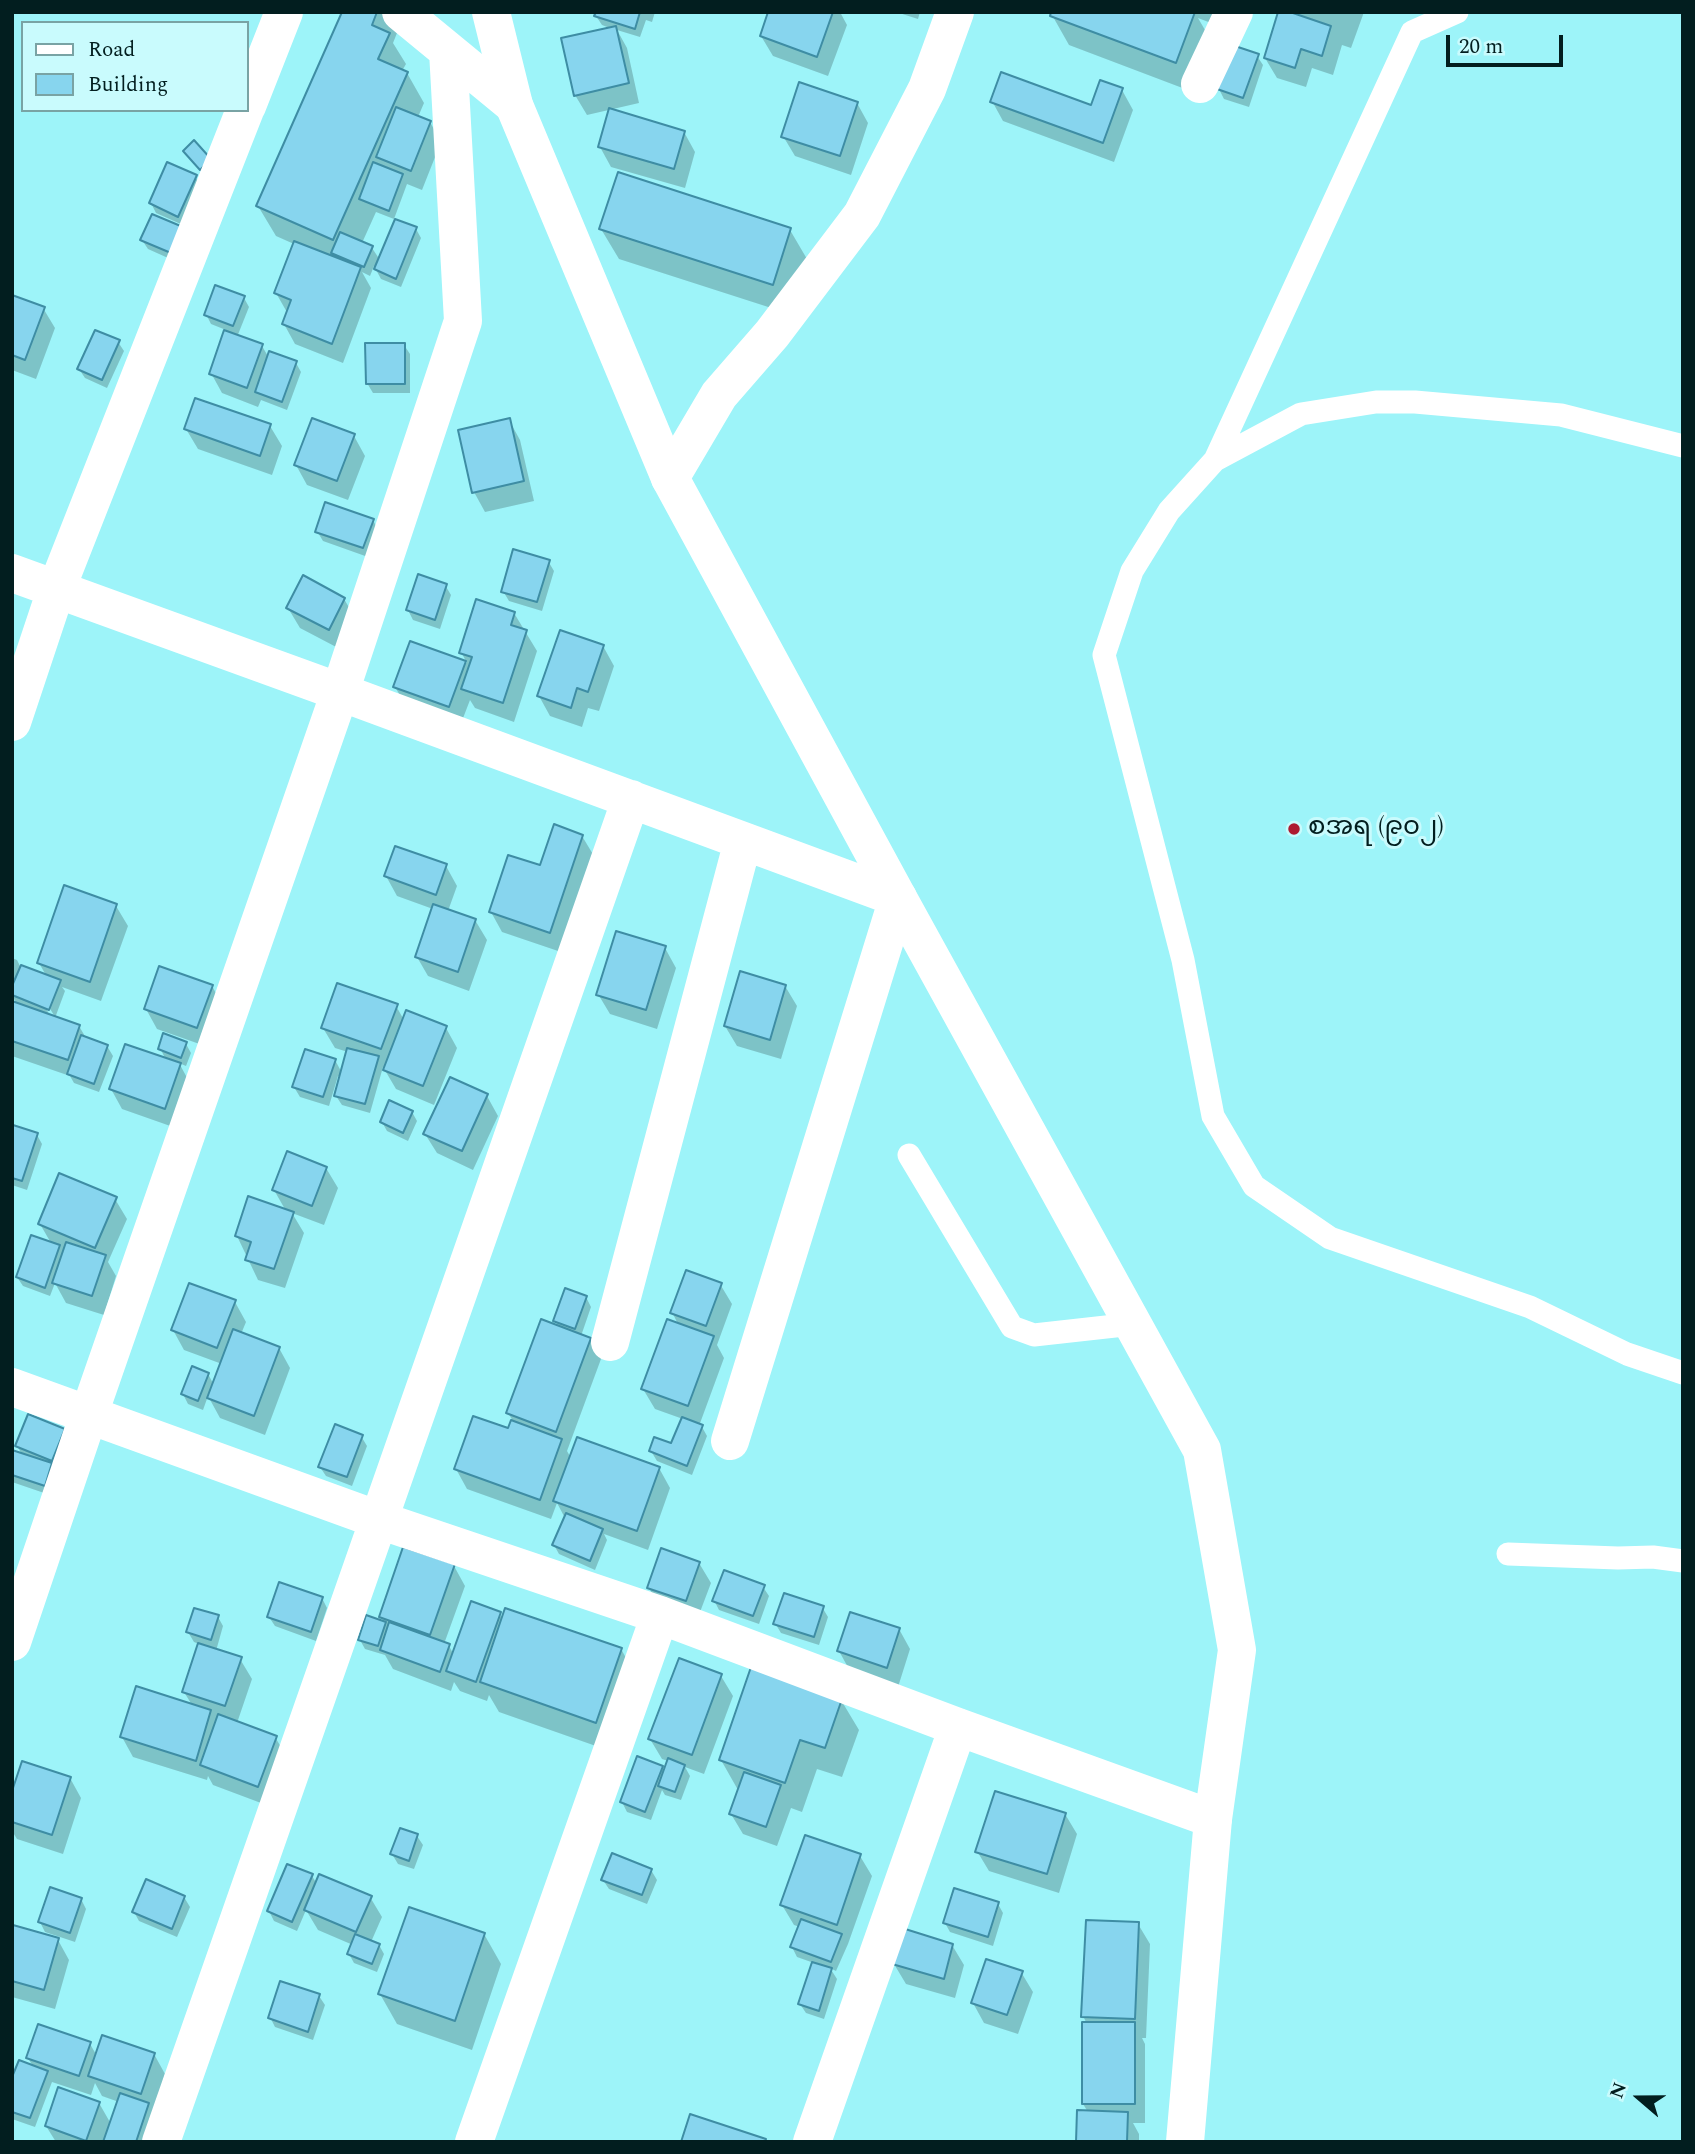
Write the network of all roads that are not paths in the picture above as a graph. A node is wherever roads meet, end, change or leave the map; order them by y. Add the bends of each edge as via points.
1 (284, 12) edge
2 (401, 12) edge
3 (491, 12) edge
4 (955, 12) edge
5 (1234, 12) edge
6 (1458, 12) edge
7 (449, 51) junction
8 (1200, 84) dead end
9 (248, 103) edge
10 (514, 105) junction
11 (244, 112) edge
12 (1683, 446) edge
13 (1215, 460) junction
14 (670, 478) junction
15 (12, 573) edge
16 (56, 590) junction
17 (340, 692) junction
18 (12, 722) edge
19 (631, 799) junction
20 (743, 841) junction
21 (898, 898) junction
22 (909, 1155) dead end
23 (1133, 1324) junction
24 (610, 1342) dead end
25 (1683, 1373) edge
26 (12, 1387) edge
27 (89, 1414) junction
28 (730, 1441) dead end
29 (379, 1520) junction
30 (1508, 1554) dead end
31 (1683, 1561) edge
32 (660, 1615) junction
33 (12, 1642) edge
34 (958, 1727) junction
35 (1213, 1819) junction
36 (161, 2142) edge
37 (474, 2142) edge
38 (812, 2142) edge
39 (1185, 2142) edge

1 - 9 street
2 - 7 street
3 - 10 street
4 - 14 street via 927,89 862,215 772,334 719,395
5 - 8 street
6 - 13 lane via 1412,32
7 - 10 street
7 - 17 street via 463,321
10 - 14 street
11 - 16 street
12 - 13 lane via 1561,415 1376,402 1301,414
13 - 25 lane via 1169,511 1132,571 1104,655 1183,960 1213,1116 1254,1186 1330,1238 1530,1307 1627,1354
14 - 21 street
15 - 16 street
16 - 17 street
16 - 18 street
17 - 19 street
17 - 27 street
19 - 20 street
19 - 29 street
20 - 21 street
20 - 24 street
21 - 23 street
21 - 28 street
22 - 23 lane via 1012,1327 1034,1335
23 - 35 street via 1202,1450 1237,1650
26 - 27 street
27 - 29 street
27 - 33 street
29 - 32 street
29 - 36 street
30 - 31 lane
32 - 34 street
32 - 37 street
34 - 35 street
34 - 38 street
35 - 39 street

